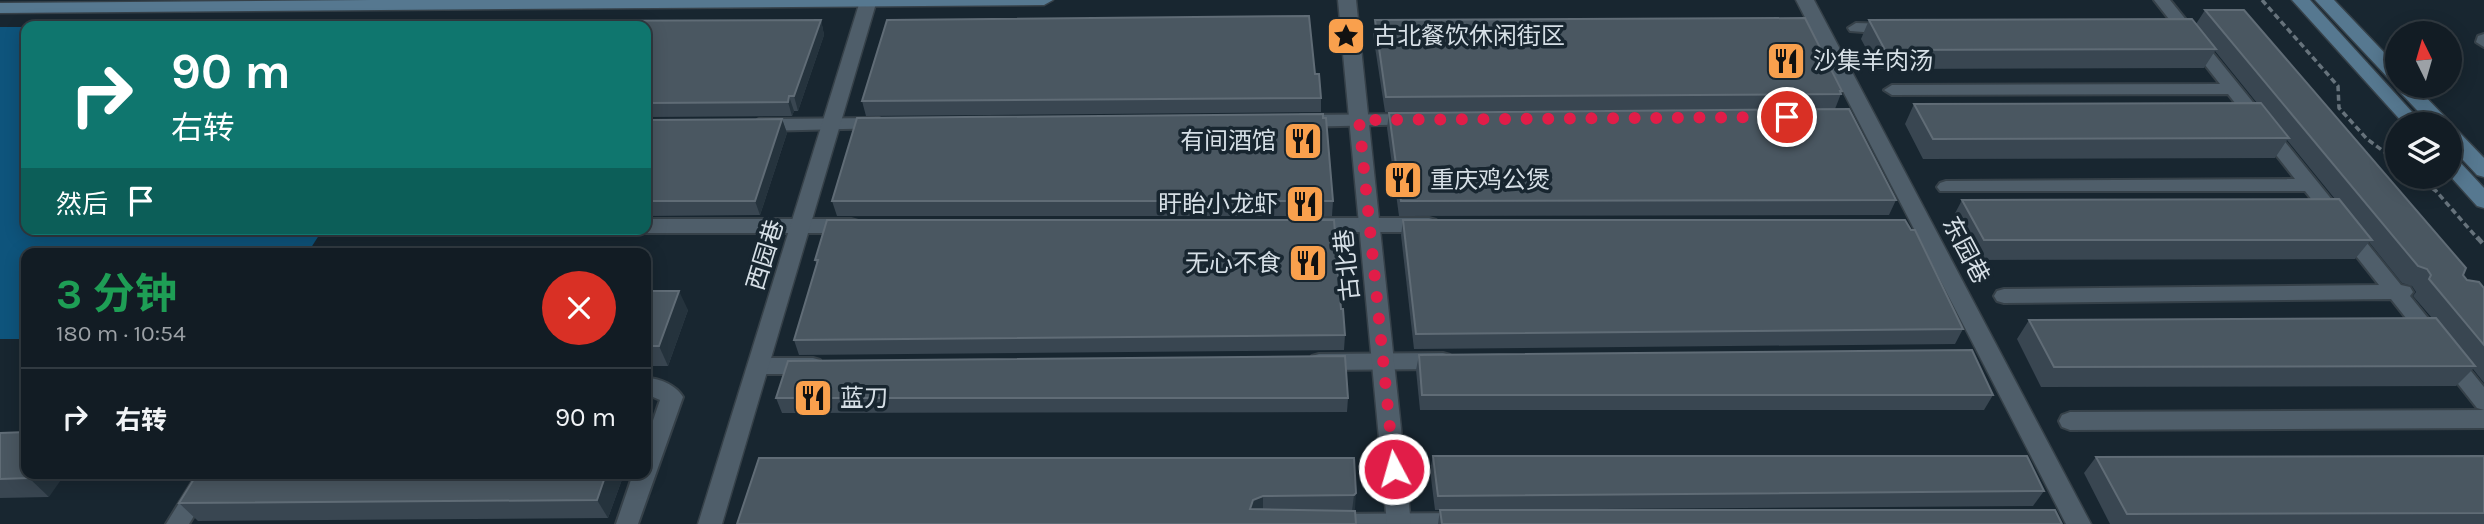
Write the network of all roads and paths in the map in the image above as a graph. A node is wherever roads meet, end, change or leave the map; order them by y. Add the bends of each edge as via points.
1 (869, 0) edge
2 (988, 0) edge
3 (1044, 0) edge
4 (1347, 0) edge
5 (1805, 0) edge
6 (2162, 0) edge
7 (2262, 0) edge
8 (2301, 0) edge
9 (2324, 0) edge
10 (724, 1) edge
11 (447, 2) edge
12 (200, 3) edge
13 (0, 8) edge
14 (1856, 28) dead end
15 (1911, 29) edge
16 (2158, 29) edge
17 (2185, 30) junction
18 (2385, 64) edge
19 (2233, 89) junction
20 (1892, 90) dead end
21 (2416, 98) edge
22 (2403, 112) edge
23 (2430, 112) edge
24 (1359, 120) junction
25 (1427, 120) edge
26 (1290, 121) edge
27 (901, 124) edge
28 (739, 125) edge
29 (831, 125) junction
30 (2462, 147) edge
31 (2385, 152) edge
32 (2484, 170) edge
33 (2462, 177) edge
34 (2310, 185) junction
35 (1946, 187) dead end
36 (2433, 189) edge
37 (2484, 201) edge
38 (1370, 225) junction
39 (1453, 225) edge
40 (1896, 225) edge
41 (1923, 225) junction
42 (651, 226) edge
43 (801, 226) junction
44 (870, 226) edge
45 (1286, 226) edge
46 (2484, 245) edge
47 (2399, 292) junction
48 (2004, 296) dead end
49 (1991, 354) junction
50 (1963, 355) edge
51 (1466, 360) edge
52 (1383, 361) junction
53 (1300, 362) edge
54 (758, 366) junction
55 (827, 366) edge
56 (651, 386) edge
57 (2484, 402) edge
58 (2484, 419) edge
59 (2070, 421) dead end
60 (651, 455) edge
61 (206, 479) edge
62 (643, 479) edge
63 (2048, 518) edge
64 (2077, 521) edge
65 (1482, 522) edge
66 (177, 524) edge
67 (627, 524) edge
68 (710, 524) edge
69 (1304, 524) edge
70 (1399, 524) edge

1 - 2 street
1 - 10 street
1 - 29 street, 西园巷
2 - 3 street
4 - 24 street, 古北巷
5 - 41 street, 东园巷 via 1860,117
6 - 17 lane
7 - 31 path via 2338,86 2339,108
8 - 22 street
9 - 18 street
10 - 11 street
11 - 12 street
12 - 13 street
14 - 15 lane
16 - 17 lane
17 - 19 lane
19 - 20 lane
19 - 34 lane
21 - 23 street
24 - 25 lane
24 - 26 lane
24 - 38 street, 古北巷
27 - 29 lane
28 - 29 lane
29 - 43 street, 西园巷
30 - 32 street
33 - 37 street
34 - 35 lane
34 - 47 lane
36 - 46 path
38 - 39 lane
38 - 45 lane
38 - 52 street, 古北巷
40 - 41 lane
41 - 49 street, 东园巷
42 - 43 lane
43 - 44 lane
43 - 54 street, 西园巷
47 - 48 lane
47 - 57 lane
49 - 50 lane
49 - 64 street, 东园巷
51 - 52 lane
52 - 53 lane
52 - 70 street, 古北巷
54 - 55 lane
54 - 68 street, 西园巷
56 - 60 lane via 671,397
58 - 59 lane
61 - 66 lane
62 - 67 lane
63 - 64 lane
65 - 70 lane
69 - 70 lane

